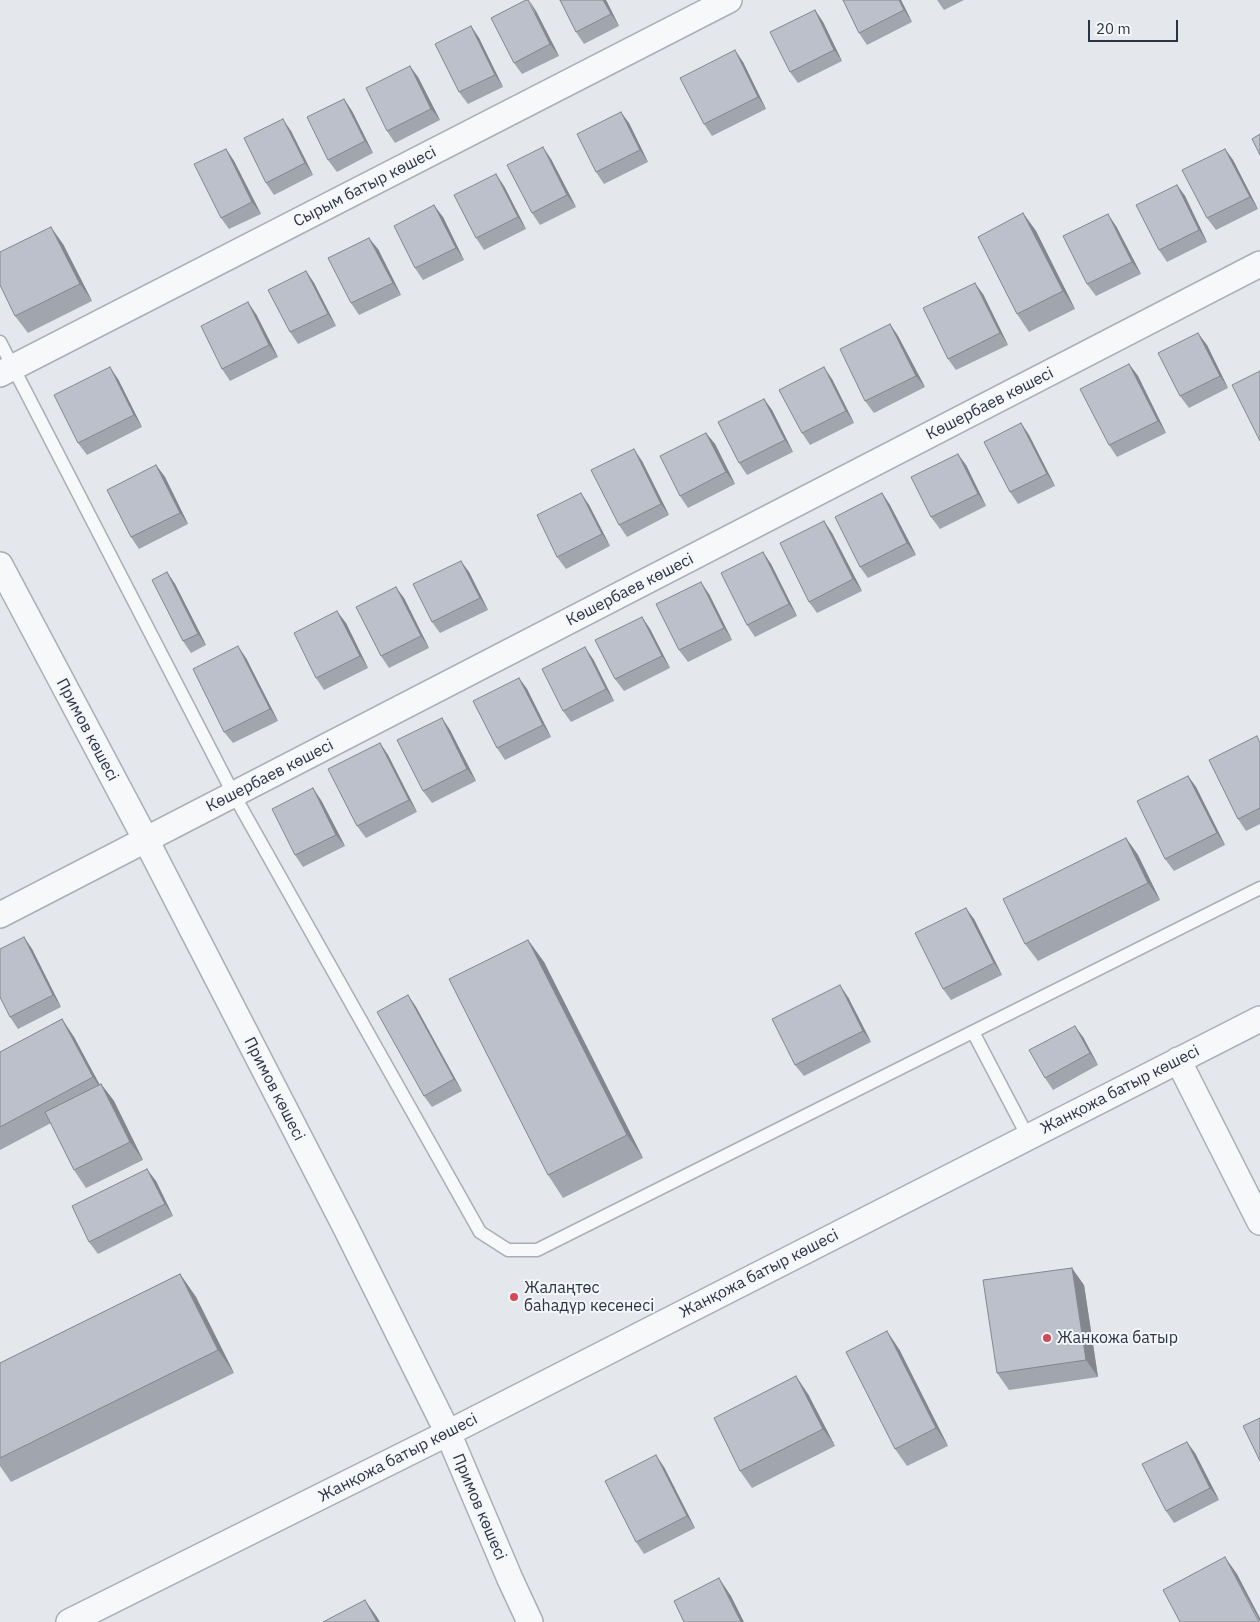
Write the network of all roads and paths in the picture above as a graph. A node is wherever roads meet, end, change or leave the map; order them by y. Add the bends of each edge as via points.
1 (729, 0) edge
2 (1260, 264) edge
3 (0, 342) edge
4 (7, 371) edge
5 (0, 565) edge
6 (234, 795) junction
7 (146, 840) junction
8 (1260, 888) edge
9 (0, 915) edge
10 (1260, 1019) edge
11 (972, 1032) junction
12 (1178, 1060) junction
13 (1028, 1137) junction
14 (1260, 1222) edge
15 (448, 1434) junction
16 (69, 1622) edge
17 (530, 1622) edge

1 - 4 street, Сырым батыр көшесі
2 - 6 street, Көшербаев көшесі
3 - 4 lane
4 - 6 lane
5 - 7 street, Примов көшесі
6 - 7 street, Көшербаев көшесі
6 - 11 lane via 480,1232 508,1250 538,1250
7 - 9 street, Көшербаев көшесі
7 - 15 street, Примов көшесі
8 - 11 lane
10 - 12 street, Жанқожа батыр көшесі
11 - 13 lane
12 - 13 street, Жанқожа батыр көшесі
12 - 14 street
13 - 15 street, Жанқожа батыр көшесі
15 - 16 street, Жанқожа батыр көшесі
15 - 17 street, Примов көшесі

